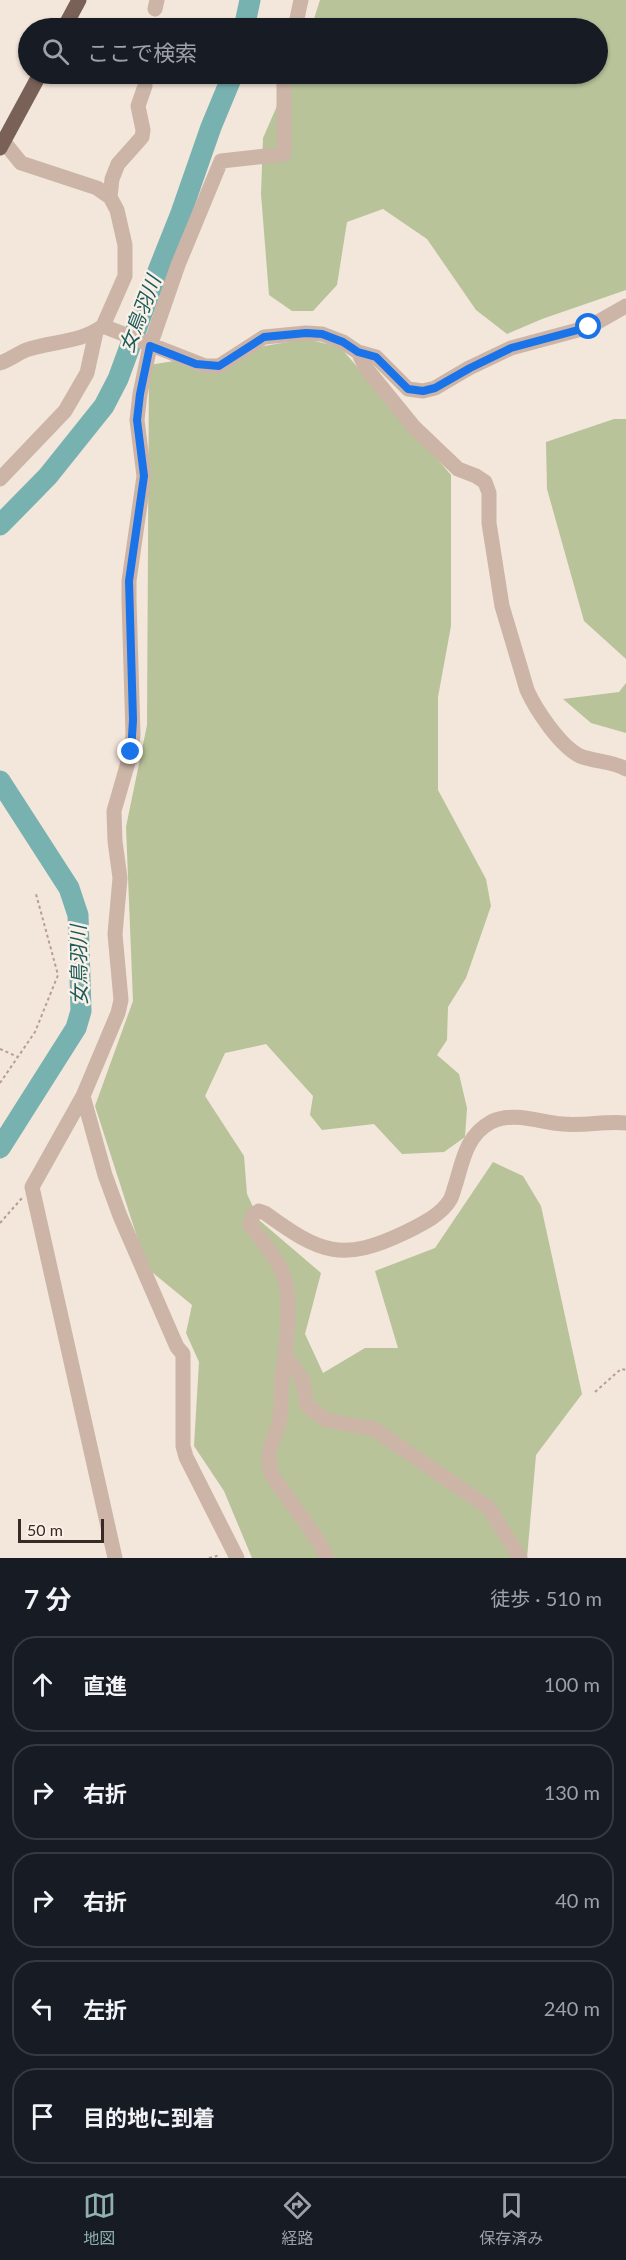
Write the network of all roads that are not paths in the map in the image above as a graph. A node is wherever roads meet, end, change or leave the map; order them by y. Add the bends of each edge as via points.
1 (79, 0) edge
2 (301, 0) edge
3 (69, 18) edge
4 (297, 18) edge
5 (35, 84) edge
6 (284, 84) edge
7 (145, 86) dead end
8 (2, 145) edge
9 (110, 197) junction
10 (626, 306) edge
11 (102, 328) junction
12 (147, 345) junction
13 (358, 352) junction
14 (0, 363) edge
15 (0, 478) edge
16 (626, 769) edge
17 (83, 1096) junction
18 (626, 1123) edge
19 (286, 1357) junction
20 (115, 1558) edge
21 (237, 1558) edge
22 (327, 1558) edge
23 (520, 1558) edge

1 - 3 main road
2 - 4 street
5 - 8 main road
6 - 12 street via 284,154 220,161
7 - 9 street via 138,106 142,136 118,164
8 - 9 street via 21,163 97,188
9 - 11 street via 125,245 125,276
10 - 13 street via 589,327 511,348 423,391 408,389 376,357
11 - 12 street
11 - 14 street via 65,342 26,350
11 - 15 street via 87,373 65,411
12 - 13 street via 205,366 219,366 264,337 285,335 322,334
12 - 17 street via 137,420 144,476 129,581 133,735 114,812 120,878 115,945 121,1000
13 - 16 street via 366,368 414,427 458,469 485,482 502,606 532,701 573,752
17 - 20 street via 32,1187
17 - 21 street via 120,1216 183,1354 186,1456
18 - 19 street via 564,1124 511,1117 492,1122 475,1134 468,1145 450,1200 435,1216 376,1245 344,1251 324,1248 299,1238 265,1213 253,1215 250,1224 283,1274 287,1292
19 - 22 street via 280,1419 270,1446 269,1466
19 - 23 street via 302,1379 307,1405 326,1420 375,1429 489,1508

